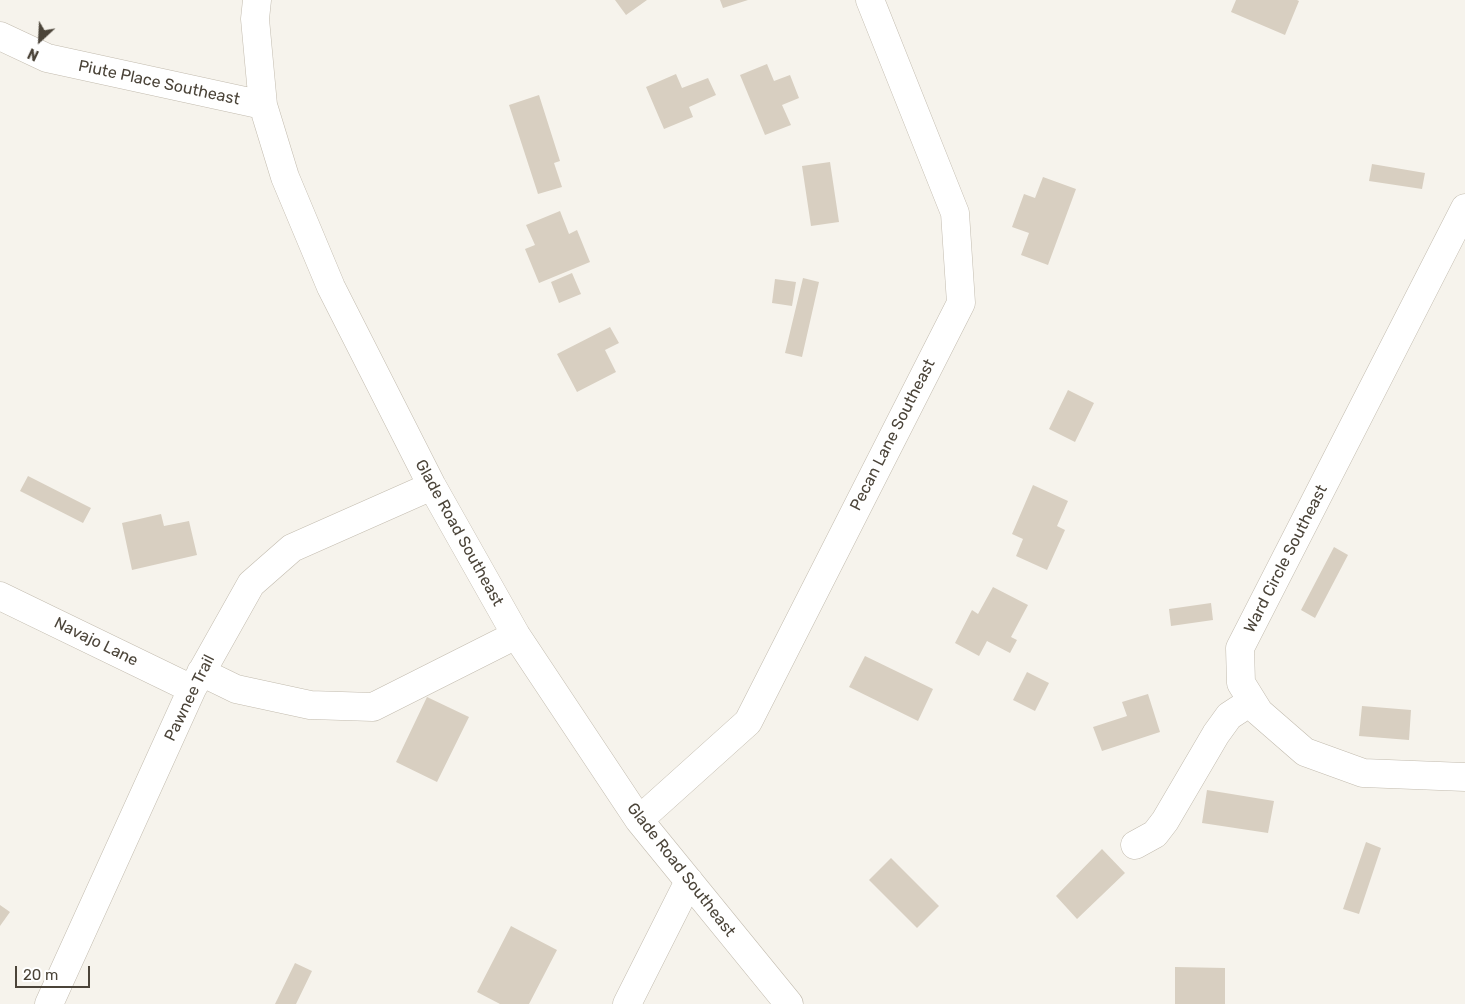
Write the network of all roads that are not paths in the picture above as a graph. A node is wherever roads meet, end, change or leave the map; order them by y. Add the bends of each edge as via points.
1 (257, 0) edge
2 (870, 0) edge
3 (0, 36) edge
4 (263, 105) junction
5 (1465, 208) edge
6 (432, 486) junction
7 (0, 596) edge
8 (516, 635) junction
9 (196, 680) junction
10 (1252, 701) junction
11 (1465, 777) edge
12 (639, 820) junction
13 (1135, 845) dead end
14 (689, 881) junction
15 (49, 1004) edge
16 (626, 1004) edge
17 (789, 1004) edge

1 - 4 street, Glade Road Southeast via 255,18
2 - 12 street, Pecan Lane Southeast via 955,213 960,303 748,722
3 - 4 street, Piute Place Southeast via 47,58
4 - 6 street, Glade Road Southeast via 285,177 331,287
5 - 10 street, Ward Circle Southeast via 1240,648 1241,683
6 - 8 street, Glade Road Southeast
6 - 9 street, Pawnee Trail via 292,548 251,584
7 - 9 street, Navajo Lane
8 - 9 street, Navajo Lane via 373,707 310,705
8 - 12 street, Glade Road Southeast
9 - 15 street, Pawnee Trail
10 - 11 street, Ward Circle Southeast via 1259,712 1304,752 1363,773
10 - 13 street via 1229,716 1216,734 1156,834
12 - 14 street, Glade Road Southeast
14 - 16 street
14 - 17 street, Glade Road Southeast

